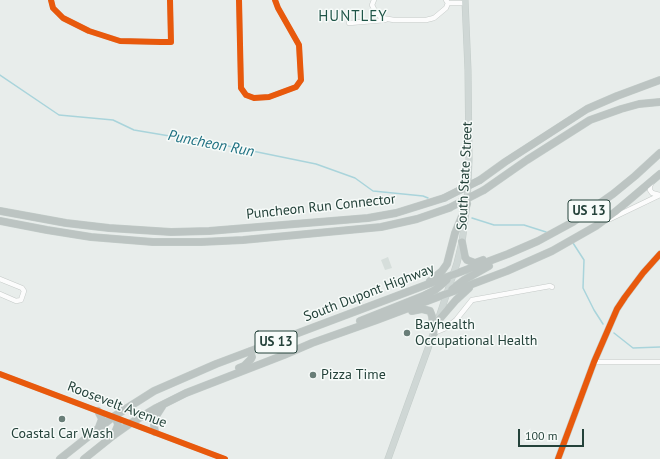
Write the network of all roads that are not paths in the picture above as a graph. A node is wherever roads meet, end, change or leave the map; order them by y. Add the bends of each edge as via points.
1 (51, 0) edge
2 (170, 0) edge
3 (239, 0) edge
4 (275, 0) edge
5 (373, 0) edge
6 (456, 1) edge
7 (465, 1) edge
8 (447, 2) edge
9 (388, 20) junction
10 (349, 23) dead end
11 (660, 80) edge
12 (660, 102) edge
13 (646, 103) junction
14 (660, 105) edge
15 (660, 153) edge
16 (660, 174) edge
17 (654, 180) junction
18 (660, 195) edge
19 (467, 204) junction
20 (0, 211) edge
21 (0, 221) edge
22 (596, 226) junction
23 (538, 241) junction
24 (462, 242) junction
25 (508, 254) junction
26 (660, 254) edge
27 (452, 276) junction
28 (0, 279) edge
29 (477, 282) junction
30 (420, 287) junction
31 (552, 287) dead end
32 (0, 294) edge
33 (446, 294) junction
34 (377, 320) junction
35 (437, 322) junction
36 (434, 333) junction
37 (312, 343) junction
38 (250, 351) junction
39 (594, 362) junction
40 (660, 362) edge
41 (0, 374) edge
42 (194, 390) junction
43 (163, 404) junction
44 (98, 411) junction
45 (114, 417) junction
46 (131, 423) junction
47 (99, 427) junction
48 (154, 432) junction
49 (114, 435) junction
50 (60, 459) edge
51 (84, 459) edge
52 (225, 459) edge
53 (388, 459) edge
54 (558, 459) edge

1 - 2 street via 53,8 63,18 89,31 120,41 171,42
3 - 4 street via 241,88 254,98 269,97 296,87 301,80 299,45
5 - 9 street via 372,5 376,13
6 - 7 street
6 - 8 street
7 - 19 main road, South State Street via 468,70
8 - 9 street via 446,8 431,19
9 - 10 street
11 - 20 highway, Puncheon Run Connector, bridge via 587,109 480,180 444,198 374,217 209,231 157,231 108,228
12 - 13 highway, Puncheon Run Connector
13 - 14 highway
13 - 21 highway, Puncheon Run Connector, bridge via 590,120 484,190 449,208 417,219 370,228 243,240 153,242 61,233
15 - 23 highway, South Dupont Highway / US 13 via 612,194 573,222
16 - 17 highway, South Dupont Highway / US 13
17 - 18 street via 650,190
17 - 22 highway, South Dupont Highway / US 13
18 - 22 street
19 - 24 main road, South State Street
19 - 30 highway via 455,233 447,264 438,275
22 - 29 highway, South Dupont Highway / US 13 via 552,251
23 - 24 highway via 475,262 465,257
23 - 25 highway, South Dupont Highway / US 13
24 - 27 main road, South State Street
25 - 27 highway, South Dupont Highway / US 13
25 - 33 highway via 464,280
26 - 39 main road via 625,296
27 - 30 highway, South Dupont Highway / US 13
27 - 33 main road, South State Street
27 - 37 highway via 429,294
28 - 32 street via 24,291 21,300 16,301
29 - 33 highway, South Dupont Highway / US 13
29 - 35 highway via 456,300
30 - 38 highway, South Dupont Highway / US 13
31 - 36 street via 472,300 456,320
33 - 34 highway, South Dupont Highway / US 13
33 - 35 main road, South State Street
34 - 36 highway via 425,309 431,313
34 - 37 highway, South Dupont Highway / US 13
35 - 36 main road, South State Street
36 - 53 main road, South State Street
37 - 42 highway, South Dupont Highway / US 13
38 - 42 highway via 251,360 244,366 209,380
38 - 45 highway, South Dupont Highway / US 13 via 154,391
39 - 40 street
39 - 54 main road
41 - 44 street, Roosevelt Avenue
42 - 43 highway, South Dupont Highway / US 13
43 - 46 highway, South Dupont Highway / US 13
43 - 48 highway via 156,416
44 - 45 street, Roosevelt Avenue
44 - 47 highway via 102,419
45 - 46 street, Roosevelt Avenue
45 - 47 highway, South Dupont Highway / US 13
45 - 49 highway via 118,425
46 - 48 street, Roosevelt Avenue
46 - 49 highway, South Dupont Highway / US 13
47 - 50 highway, South Dupont Highway / US 13
48 - 52 street, Roosevelt Avenue
49 - 51 highway, South Dupont Highway / US 13

